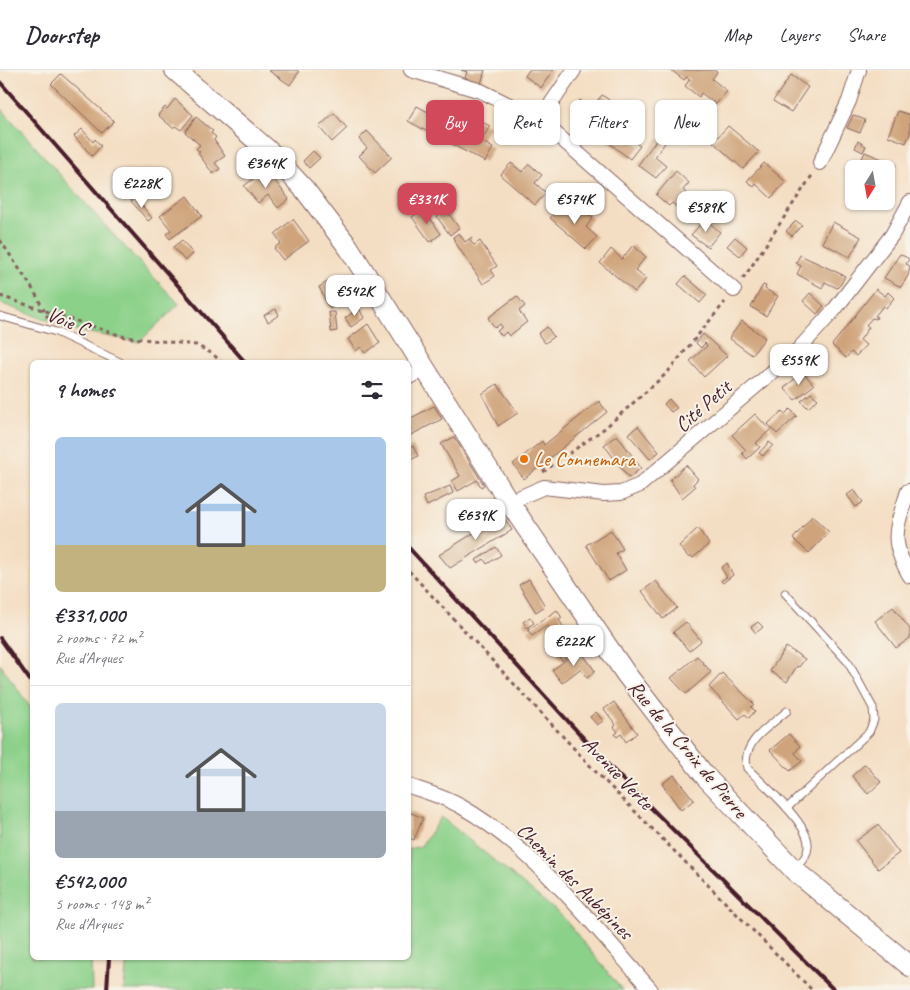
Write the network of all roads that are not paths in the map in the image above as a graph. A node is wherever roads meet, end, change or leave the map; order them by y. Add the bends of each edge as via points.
1 (175, 70) edge
2 (411, 70) edge
3 (574, 70) edge
4 (859, 70) edge
5 (499, 100) edge
6 (554, 100) edge
7 (560, 138) edge
8 (820, 163) road end
9 (910, 202) edge
10 (734, 290) road end
11 (0, 316) edge
12 (116, 360) edge
13 (411, 360) edge
14 (411, 360) edge
15 (418, 373) edge
16 (908, 491) dead end
17 (509, 502) junction
18 (910, 576) edge
19 (785, 593) dead end
20 (787, 711) dead end
21 (411, 787) edge
22 (787, 808) junction
23 (795, 871) junction
24 (910, 966) edge
25 (651, 990) edge

1 - 13 main road, Rue de la Croix de Pierre via 270,152 305,190 349,248
2 - 5 street via 481,91
3 - 6 street
4 - 8 street via 849,101
7 - 10 street
9 - 17 street, Cité Petit via 892,235 835,309 798,350 640,485 620,493 604,494 544,487
11 - 12 lane, Voie C via 56,332
14 - 15 main road, Rue de la Croix de Pierre
15 - 17 main road, Rue de la Croix de Pierre
16 - 18 street via 895,531 899,556
17 - 23 main road, Rue de la Croix de Pierre via 626,674 687,753
19 - 22 lane via 848,662 874,708 869,732
20 - 22 lane, Rue de la Croix de Pierre via 753,740 745,758 747,768
21 - 25 street, Chemin des Aubépines via 444,797 481,818 526,855
22 - 23 lane, Rue de la Croix de Pierre via 809,843 806,856
23 - 24 main road, Rue de la Croix de Pierre

